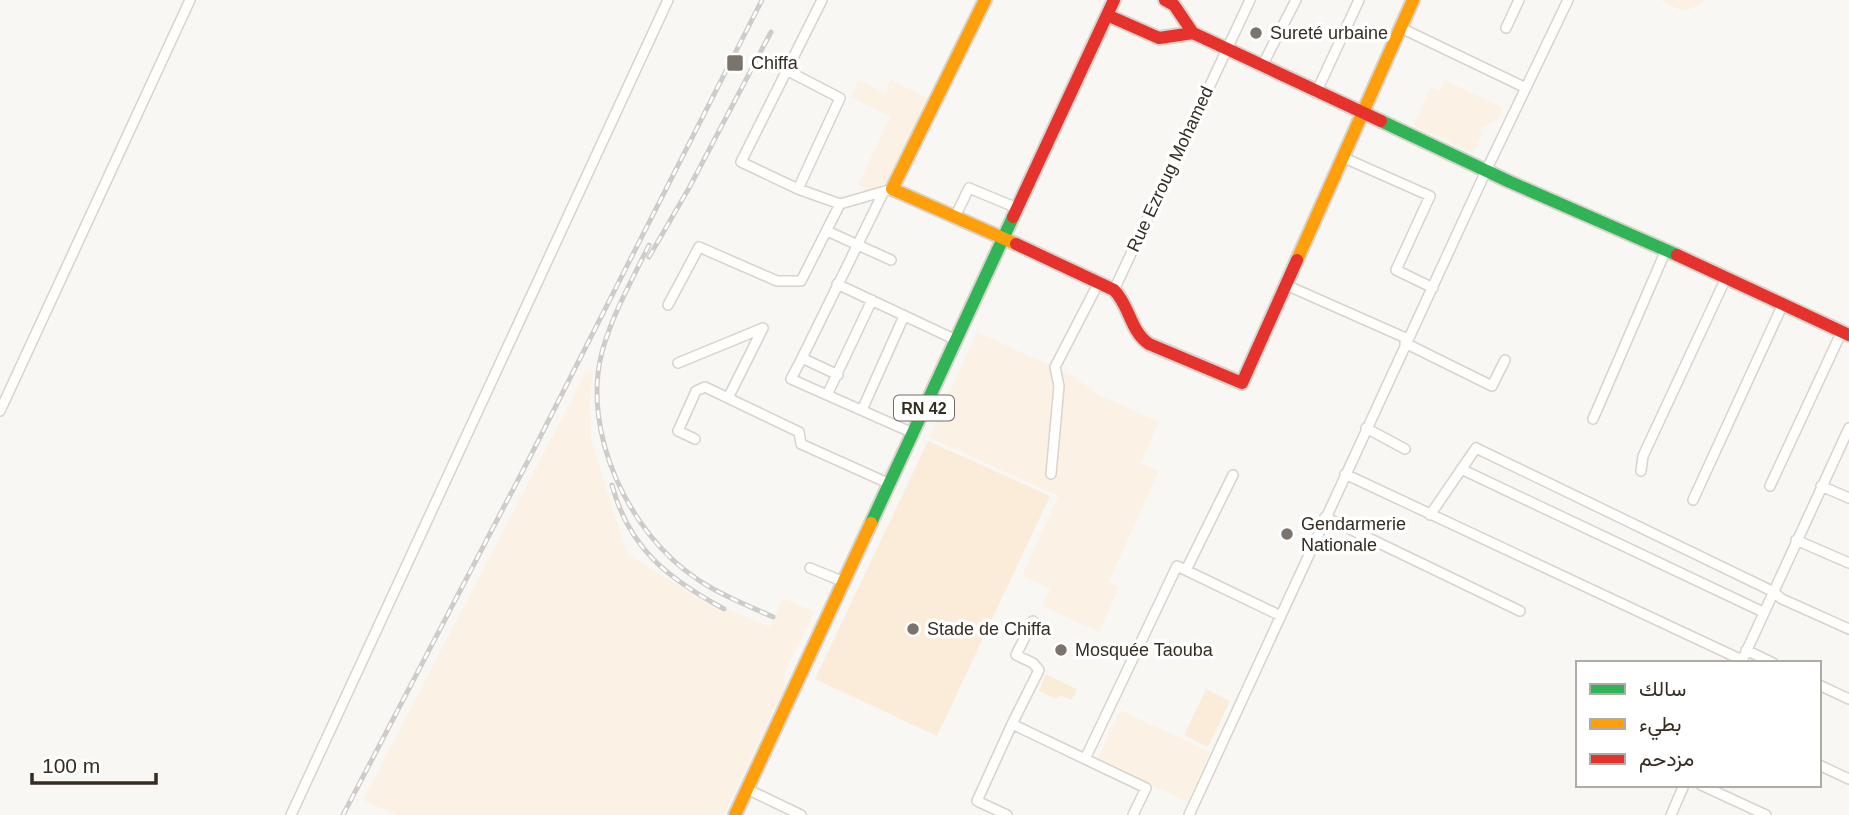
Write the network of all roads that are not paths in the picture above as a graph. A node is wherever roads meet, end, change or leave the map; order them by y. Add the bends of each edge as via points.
1 (190, 0) edge
2 (668, 0) edge
3 (822, 0) edge
4 (985, 0) edge
5 (1114, 0) edge
6 (1165, 0) edge
7 (1250, 0) edge
8 (1296, 0) edge
9 (1359, 0) edge
10 (1413, 0) edge
11 (1519, 0) edge
12 (1568, 0) edge
13 (1107, 15) junction
14 (1401, 28) junction
15 (1506, 28) dead end
16 (1193, 33) junction
17 (1227, 48) junction
18 (1262, 66) junction
19 (786, 70) junction
20 (1527, 88) junction
21 (1316, 93) junction
22 (1364, 113) junction
23 (1342, 156) junction
24 (1486, 170) junction
25 (799, 189) junction
26 (887, 191) junction
27 (840, 204) junction
28 (1017, 208) junction
29 (955, 217) junction
30 (827, 231) junction
31 (1003, 238) junction
32 (857, 245) junction
33 (1666, 250) junction
34 (891, 260) dead end
35 (1726, 278) junction
36 (1099, 282) junction
37 (837, 284) junction
38 (1286, 285) junction
39 (1433, 288) junction
40 (1114, 290) junction
41 (872, 300) junction
42 (1783, 304) junction
43 (668, 305) dead end
44 (904, 316) junction
45 (1845, 333) edge
46 (956, 340) junction
47 (1407, 341) junction
48 (802, 358) junction
49 (1505, 359) dead end
50 (678, 363) dead end
51 (838, 375) junction
52 (827, 395) junction
53 (728, 398) junction
54 (862, 410) junction
55 (0, 411) edge
56 (1593, 419) dead end
57 (1366, 428) junction
58 (1849, 428) edge
59 (912, 433) junction
60 (695, 439) dead end
61 (1405, 449) dead end
62 (1461, 469) junction
63 (1641, 471) dead end
64 (1051, 474) dead end
65 (1345, 474) junction
66 (1233, 475) dead end
67 (890, 484) junction
68 (1770, 486) dead end
69 (1821, 486) junction
70 (1849, 498) edge
71 (1693, 500) dead end
72 (1430, 515) junction
73 (1325, 517) junction
74 (1796, 540) junction
75 (1849, 563) edge
76 (810, 568) dead end
77 (1186, 570) junction
78 (844, 582) junction
79 (1772, 591) junction
80 (1520, 611) dead end
81 (1763, 611) junction
82 (1281, 616) junction
83 (1033, 621) dead end
84 (1849, 629) edge
85 (1746, 650) junction
86 (1741, 661) edge
87 (1769, 661) edge
88 (1821, 686) edge
89 (1849, 699) edge
90 (1012, 724) junction
91 (1085, 759) junction
92 (1821, 766) edge
93 (1849, 779) edge
94 (1683, 787) edge
95 (1704, 787) edge
96 (747, 789) junction
97 (291, 815) edge
98 (734, 815) edge
99 (801, 815) edge
100 (1007, 815) edge
101 (1133, 815) edge
102 (1189, 815) edge
103 (1671, 815) edge
104 (1766, 815) edge

1 - 55 street
2 - 97 street
3 - 19 street
4 - 26 main road
5 - 13 main road, RN 42
6 - 16 main road via 1174,5
7 - 17 street, Rue Ezroug Mohamed
8 - 18 street
9 - 21 street
10 - 14 main road
11 - 15 street
12 - 20 street
13 - 16 main road via 1159,38
13 - 28 main road, RN 42
14 - 20 street
14 - 22 main road
16 - 17 main road
17 - 18 main road
17 - 40 street, Rue Ezroug Mohamed
18 - 21 main road
19 - 25 street via 840,97
19 - 25 street via 741,162
20 - 24 street
21 - 22 main road
22 - 23 main road
22 - 24 main road
23 - 38 main road
23 - 39 street via 1430,196 1395,270
24 - 33 main road
24 - 39 street
25 - 27 street
26 - 27 street
26 - 29 main road
26 - 32 street
27 - 30 street
28 - 29 street via 969,188
28 - 31 main road, RN 42
29 - 31 main road
30 - 32 street
30 - 43 street via 801,281 777,281 699,247
31 - 36 main road
31 - 46 main road, RN 42
32 - 34 street
32 - 37 street
33 - 35 main road
33 - 56 street
35 - 42 main road
35 - 63 street via 1643,456
36 - 40 main road
36 - 64 street via 1055,368 1059,386
37 - 41 street
37 - 48 street
38 - 40 main road via 1242,383 1144,342 1130,310
38 - 47 street
39 - 47 street
41 - 44 street
41 - 51 street
42 - 45 main road
42 - 71 street
44 - 46 street
44 - 54 street
45 - 68 street
46 - 59 main road, RN 42
47 - 49 street via 1492,386
47 - 57 street
48 - 51 street
48 - 52 street via 791,379
50 - 53 street via 763,328
51 - 52 street
52 - 54 street
53 - 60 street via 705,387 696,391 678,431
53 - 67 street via 799,432 801,444
54 - 59 street
57 - 61 street
57 - 65 street
58 - 69 street
59 - 67 main road, RN 42
62 - 72 street
62 - 79 street via 1476,448
62 - 81 street
65 - 72 street
65 - 73 street
66 - 77 street
67 - 78 main road, RN 42
69 - 70 street
69 - 74 street
72 - 86 street
73 - 80 street
73 - 82 street
74 - 75 street
74 - 79 street
76 - 78 street
77 - 82 street
77 - 91 street via 1177,566
78 - 96 main road, RN 42
79 - 81 street
79 - 84 street via 1782,600
81 - 85 street
82 - 102 street
83 - 90 street via 1016,655 1040,670
85 - 86 street
85 - 87 street
88 - 89 street
90 - 91 street
90 - 100 street via 977,801
91 - 101 street via 1146,788
92 - 93 street
94 - 103 street
95 - 104 street
96 - 98 main road, RN 42
96 - 99 street

